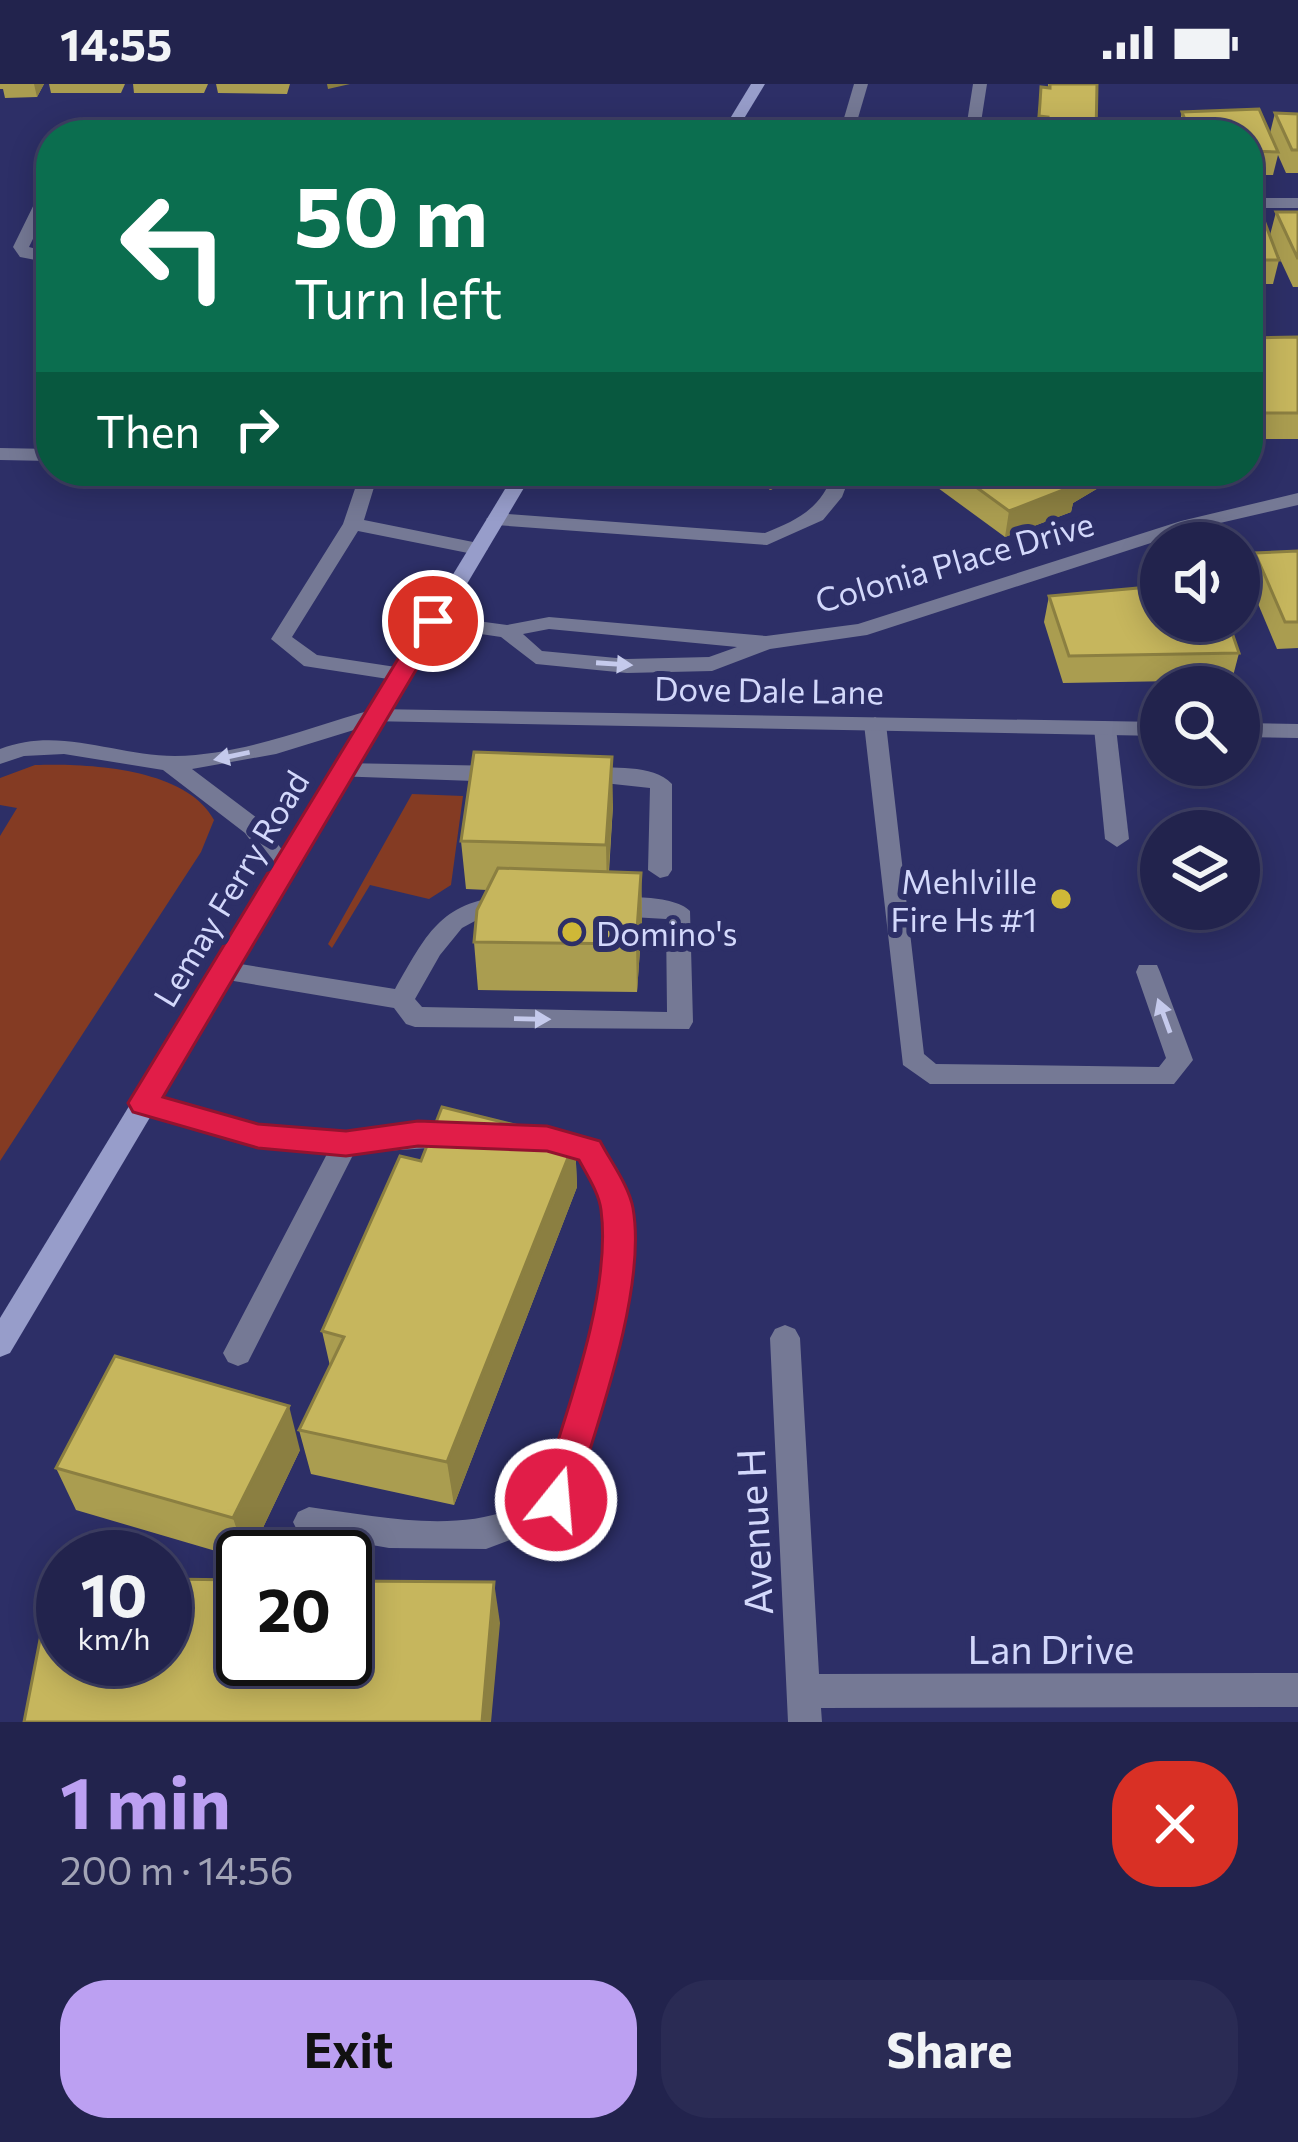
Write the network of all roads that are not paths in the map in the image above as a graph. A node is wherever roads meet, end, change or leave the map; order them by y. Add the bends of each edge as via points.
1 (758, 84) edge
2 (862, 84) edge
3 (980, 84) edge
4 (736, 120) edge
5 (851, 120) edge
6 (974, 120) edge
7 (1263, 202) edge
8 (1298, 203) edge
9 (36, 216) edge
10 (36, 256) edge
11 (0, 454) edge
12 (36, 454) edge
13 (365, 486) edge
14 (516, 486) edge
15 (837, 486) edge
16 (1298, 499) edge
17 (496, 519) junction
18 (353, 524) junction
19 (478, 548) junction
20 (433, 621) junction
21 (507, 631) junction
22 (766, 643) junction
23 (401, 674) junction
24 (375, 716) junction
25 (874, 724) junction
26 (1105, 728) junction
27 (1140, 729) edge
28 (1260, 730) edge
29 (1298, 731) edge
30 (0, 757) edge
31 (169, 763) junction
32 (342, 770) junction
33 (521, 774) edge
34 (566, 775) edge
35 (1117, 839) dead end
36 (284, 868) junction
37 (660, 870) dead end
38 (524, 905) edge
39 (588, 906) edge
40 (222, 970) junction
41 (1148, 972) dead end
42 (409, 1009) junction
43 (143, 1103) junction
44 (483, 1136) edge
45 (526, 1138) edge
46 (346, 1143) junction
47 (785, 1338) dead end
48 (0, 1344) edge
49 (238, 1353) dead end
50 (309, 1522) dead end
51 (1298, 1690) edge
52 (804, 1706) edge

1 - 4 main road
2 - 5 street
3 - 6 street
7 - 8 street
9 - 10 street via 21,247
11 - 12 street
13 - 18 street
14 - 17 main road, Lemay Ferry Road
15 - 17 street via 827,508 767,539
16 - 22 street, Colonia Place Drive via 1188,525 860,629
17 - 19 main road, Lemay Ferry Road
18 - 19 street
18 - 23 street via 281,639 311,661
19 - 20 main road, Lemay Ferry Road
20 - 21 street, Colonia Place Drive
20 - 23 main road, Lemay Ferry Road
21 - 22 street, Colonia Place Drive via 549,623
21 -> 22 street, Colonia Place Drive via 536,657 627,666 712,664
23 - 24 main road, Lemay Ferry Road
24 - 25 street, Dove Dale Lane
24 -> 31 street, Dove Dale Lane via 284,745
24 - 32 main road, Lemay Ferry Road
25 - 26 street, Dove Dale Lane
25 -> 41 street via 912,1058 930,1074 1166,1077 1180,1060
26 - 27 street, Dove Dale Lane
26 - 35 street
28 - 29 street
30 - 31 street via 78,747
31 - 36 street via 253,827
32 - 33 street
32 - 36 main road, Lemay Ferry Road
34 - 37 street via 661,784
36 - 40 main road, Lemay Ferry Road
38 - 42 street via 482,905 454,916
42 -> 39 street via 680,1022 678,911
40 - 42 street
40 - 43 main road, Lemay Ferry Road
43 - 46 street via 258,1136
43 - 48 main road, Lemay Ferry Road
44 - 46 street via 418,1133
45 - 50 street via 590,1150 617,1204 619,1241 599,1359 556,1500 486,1534
46 - 49 street
47 - 52 street, Avenue H
51 - 52 street, Lan Drive

